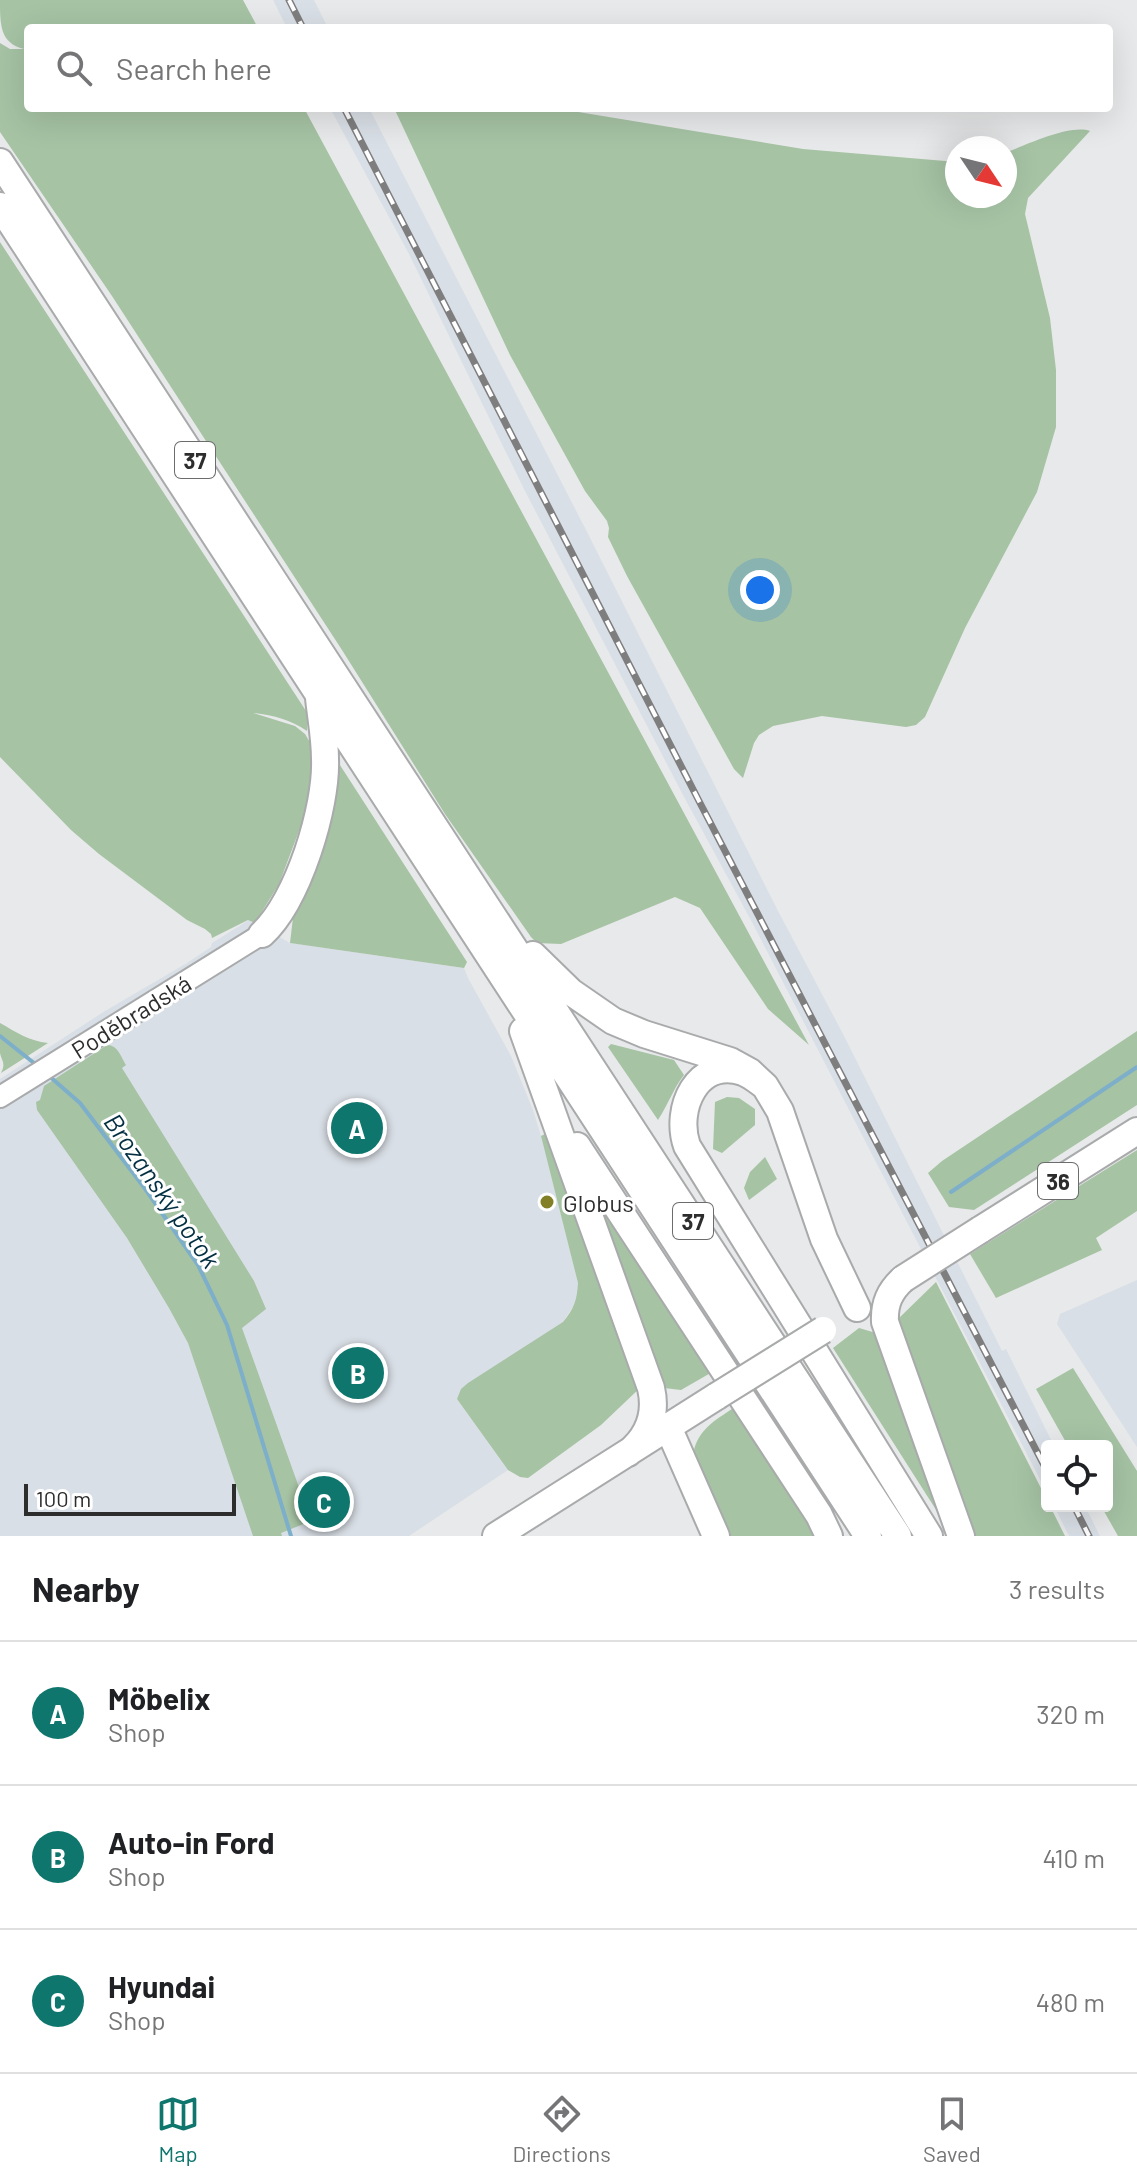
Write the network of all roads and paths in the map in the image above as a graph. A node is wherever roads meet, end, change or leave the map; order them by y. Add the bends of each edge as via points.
1 (0, 162) edge
2 (0, 206) edge
3 (318, 690) junction
4 (488, 906) junction
5 (262, 934) joint
6 (498, 971) junction
7 (765, 1086) junction
8 (0, 1097) edge
9 (553, 1110) junction
10 (1137, 1131) edge
11 (903, 1279) junction
12 (857, 1308) junction
13 (668, 1427) junction
14 (628, 1453) junction
15 (684, 1465) junction
16 (496, 1536) edge
17 (716, 1536) edge
18 (829, 1536) edge
19 (868, 1536) edge
20 (898, 1536) edge
21 (929, 1536) edge
22 (961, 1536) edge

1 - 4 main road, 37
2 - 3 main road, 37
3 - 5 main road via 325,760 320,813 289,898
3 - 6 main road, 37
4 - 7 main road via 598,1013 730,1061
4 - 20 main road, 37
5 - 8 street, Poděbradská
6 - 9 main road
6 - 19 main road, 37
7 - 12 main road via 780,1111 824,1239
7 - 21 main road via 739,1071 705,1077 684,1107 687,1146
9 - 14 main road via 652,1394 648,1427
9 - 18 main road
10 - 11 main road, 36, bridge
11 - 12 main road, 36
11 - 22 main road via 888,1298 885,1322
12 - 13 main road, 36, bridge
13 - 14 main road, 36
13 - 15 main road
14 - 15 main road via 658,1451
14 - 16 main road, 36
15 - 17 main road

